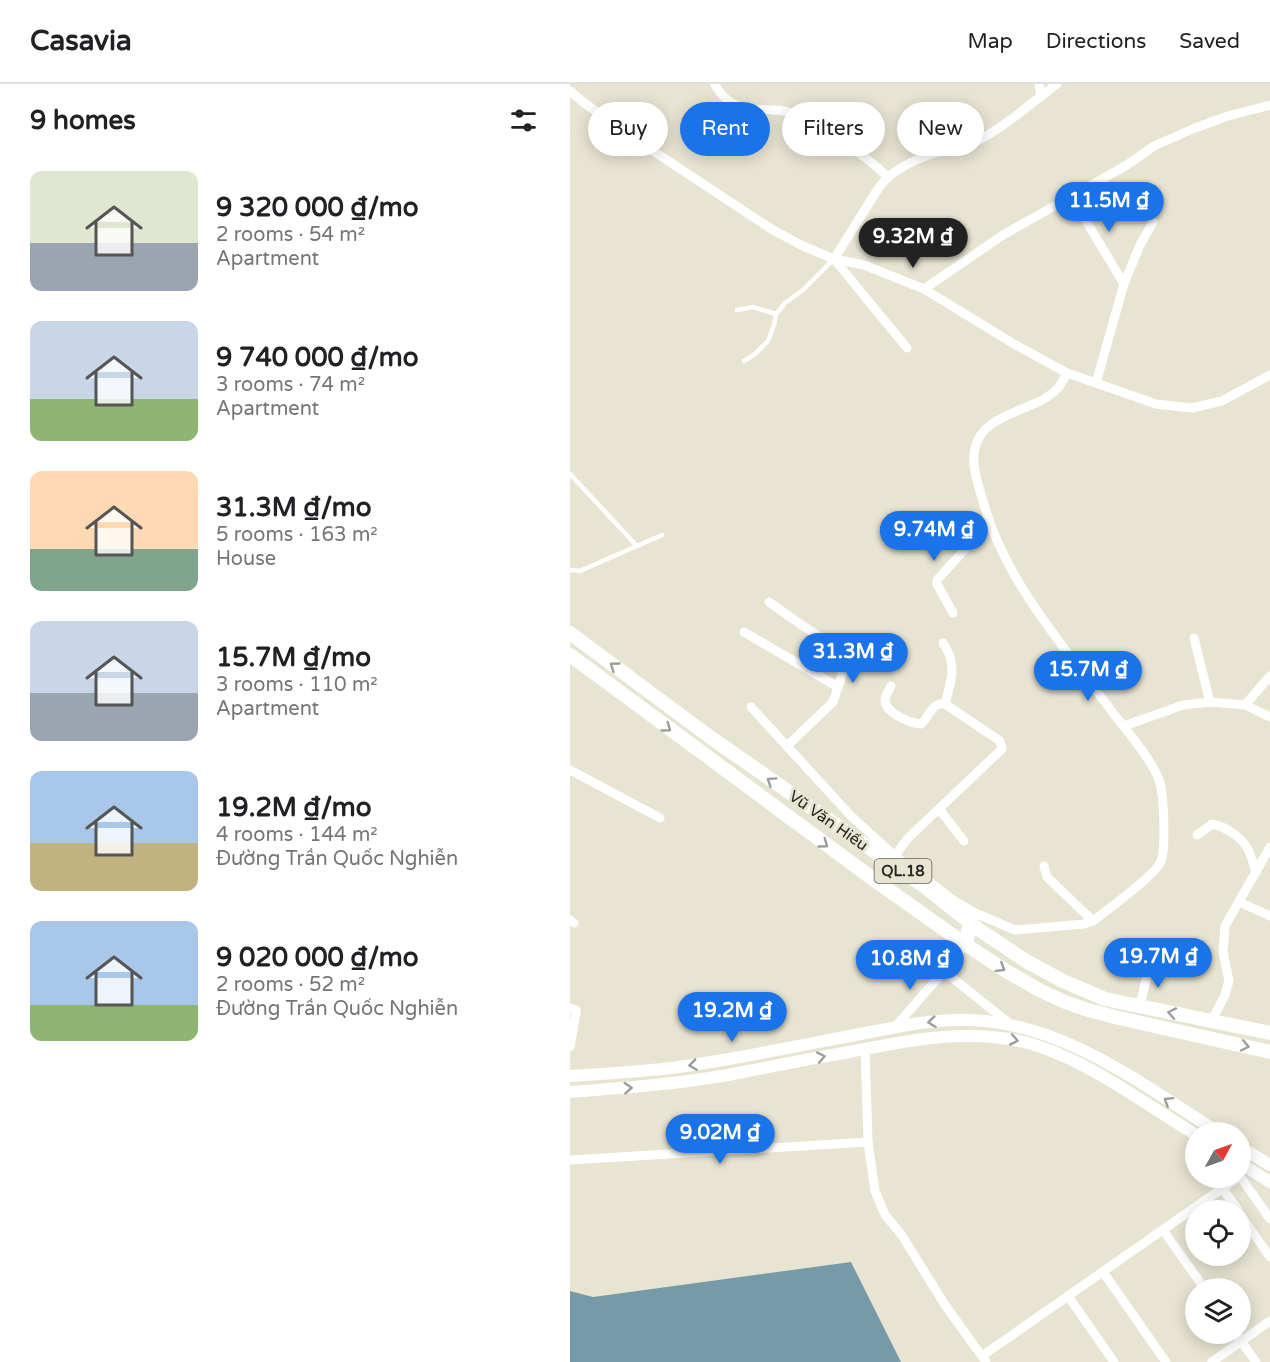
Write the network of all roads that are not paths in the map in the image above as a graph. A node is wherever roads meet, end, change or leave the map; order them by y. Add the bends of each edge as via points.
1 (715, 84) edge
2 (1039, 84) edge
3 (1054, 85) edge
4 (570, 91) edge
5 (1041, 97) junction
6 (1270, 105) edge
7 (888, 177) junction
8 (1071, 196) junction
9 (1154, 222) dead end
10 (834, 259) junction
11 (1124, 284) junction
12 (924, 289) junction
13 (737, 310) dead end
14 (776, 314) junction
15 (907, 348) dead end
16 (744, 361) dead end
17 (1067, 373) junction
18 (1270, 375) edge
19 (1096, 383) junction
20 (570, 474) edge
21 (989, 523) junction
22 (662, 535) dead end
23 (637, 546) junction
24 (570, 570) edge
25 (769, 602) dead end
26 (953, 613) dead end
27 (744, 632) dead end
28 (570, 633) edge
29 (1194, 638) dead end
30 (944, 643) dead end
31 (570, 655) edge
32 (1270, 676) edge
33 (891, 686) dead end
34 (838, 687) junction
35 (1210, 702) junction
36 (945, 704) junction
37 (1245, 705) junction
38 (751, 707) dead end
39 (1270, 717) edge
40 (1124, 726) junction
41 (787, 746) junction
42 (570, 770) edge
43 (939, 809) junction
44 (660, 818) dead end
45 (1197, 835) dead end
46 (964, 841) dead end
47 (1270, 847) edge
48 (895, 856) junction
49 (1044, 866) dead end
50 (1256, 873) junction
51 (926, 883) junction
52 (1239, 902) junction
53 (1270, 916) edge
54 (1093, 921) junction
55 (971, 922) junction
56 (965, 944) junction
57 (1149, 966) dead end
58 (944, 971) junction
59 (1140, 1006) junction
60 (570, 1008) edge
61 (1212, 1020) junction
62 (1011, 1025) junction
63 (896, 1027) junction
64 (1270, 1033) edge
65 (570, 1047) edge
66 (865, 1049) junction
67 (1270, 1052) edge
68 (570, 1076) edge
69 (570, 1092) edge
70 (1202, 1122) edge
71 (1185, 1128) edge
72 (868, 1142) junction
73 (1251, 1158) edge
74 (570, 1160) edge
75 (1251, 1164) edge
76 (1270, 1165) edge
77 (1270, 1182) edge
78 (1222, 1188) joint
79 (1247, 1188) edge
80 (1231, 1200) edge
81 (1270, 1219) edge
82 (1163, 1230) junction
83 (1251, 1230) edge
84 (1270, 1257) edge
85 (1103, 1272) junction
86 (1197, 1278) edge
87 (1068, 1296) junction
88 (1270, 1321) edge
89 (1251, 1331) edge
90 (1231, 1344) edge
91 (1244, 1344) edge
92 (984, 1359) edge
93 (1114, 1362) edge
94 (1166, 1362) edge
95 (1212, 1362) edge
96 (1256, 1362) edge

1 - 7 street via 718,91 740,107 788,112 814,124 869,159
2 - 5 street
3 - 5 street
4 - 10 street via 773,230
5 - 7 street via 976,141 914,162
6 - 8 street via 1217,120 1154,146
7 - 10 street
8 - 11 street
8 - 12 street via 1003,235
9 - 11 street
10 - 12 street via 864,265
10 - 14 lane
10 - 15 street
11 - 19 street
12 - 17 street
13 - 14 lane via 753,307
14 - 16 lane via 768,341
17 - 19 street
17 - 21 street via 1058,389 1034,405 998,418 978,440 974,465
18 - 19 street via 1222,401 1192,408 1156,404
20 - 23 lane
21 - 26 street via 937,580
21 - 40 street via 1033,605
22 - 23 lane
23 - 24 lane via 580,571
25 - 34 street via 842,651 846,660
27 - 34 street
51 -> 28 main road, Vũ Văn Hiếu / QL.18 via 754,768
29 - 35 street
30 - 36 street via 952,671
31 -> 56 main road, Vũ Văn Hiếu / QL.18
32 - 37 street
33 - 36 street via 885,699 887,705 915,724 926,720 936,705
34 - 41 street via 833,702
35 - 37 street
35 - 40 street via 1183,705
36 - 43 street via 1000,741 1002,748
37 - 39 street
38 - 41 street
40 - 54 street via 1161,783 1163,856 1155,870
41 - 48 street via 851,816
42 - 44 street
43 - 46 street
43 - 48 street
45 - 50 street via 1212,825 1228,831 1250,852
47 - 50 street
48 - 51 street
49 - 54 street via 1047,877
50 - 52 street
51 - 54 street via 975,913 1016,930
51 - 55 main road, Vũ Văn Hiếu / QL.18
52 - 53 street
52 - 61 street via 1224,933 1228,981
55 - 56 highway
55 - 59 main road, Vũ Văn Hiếu / QL.18 via 1026,961 1063,981 1106,999
56 - 58 street
56 -> 67 main road, Vũ Văn Hiếu / QL.18 via 1041,991 1080,1007
57 - 59 street
58 - 62 street
58 - 63 street
61 -> 59 main road, Vũ Văn Hiếu / QL.18
60 - 65 street via 576,1011
61 - 64 main road, Vũ Văn Hiếu / QL.18
62 -> 63 main road via 944,1020
70 -> 62 main road via 1089,1052
63 -> 68 main road via 698,1064
69 -> 66 main road via 700,1080
66 -> 71 main road via 962,1035 1025,1043 1084,1066
66 - 72 street
72 - 74 street
72 - 92 street via 875,1191 885,1215
73 - 76 main road
75 - 77 main road
78 - 80 street
78 - 82 street
79 - 81 street
82 - 85 street
82 - 86 street
83 - 84 street
85 - 87 street
85 - 94 street
87 - 92 street
87 - 93 street
88 - 89 street
90 - 95 street
91 - 96 street

